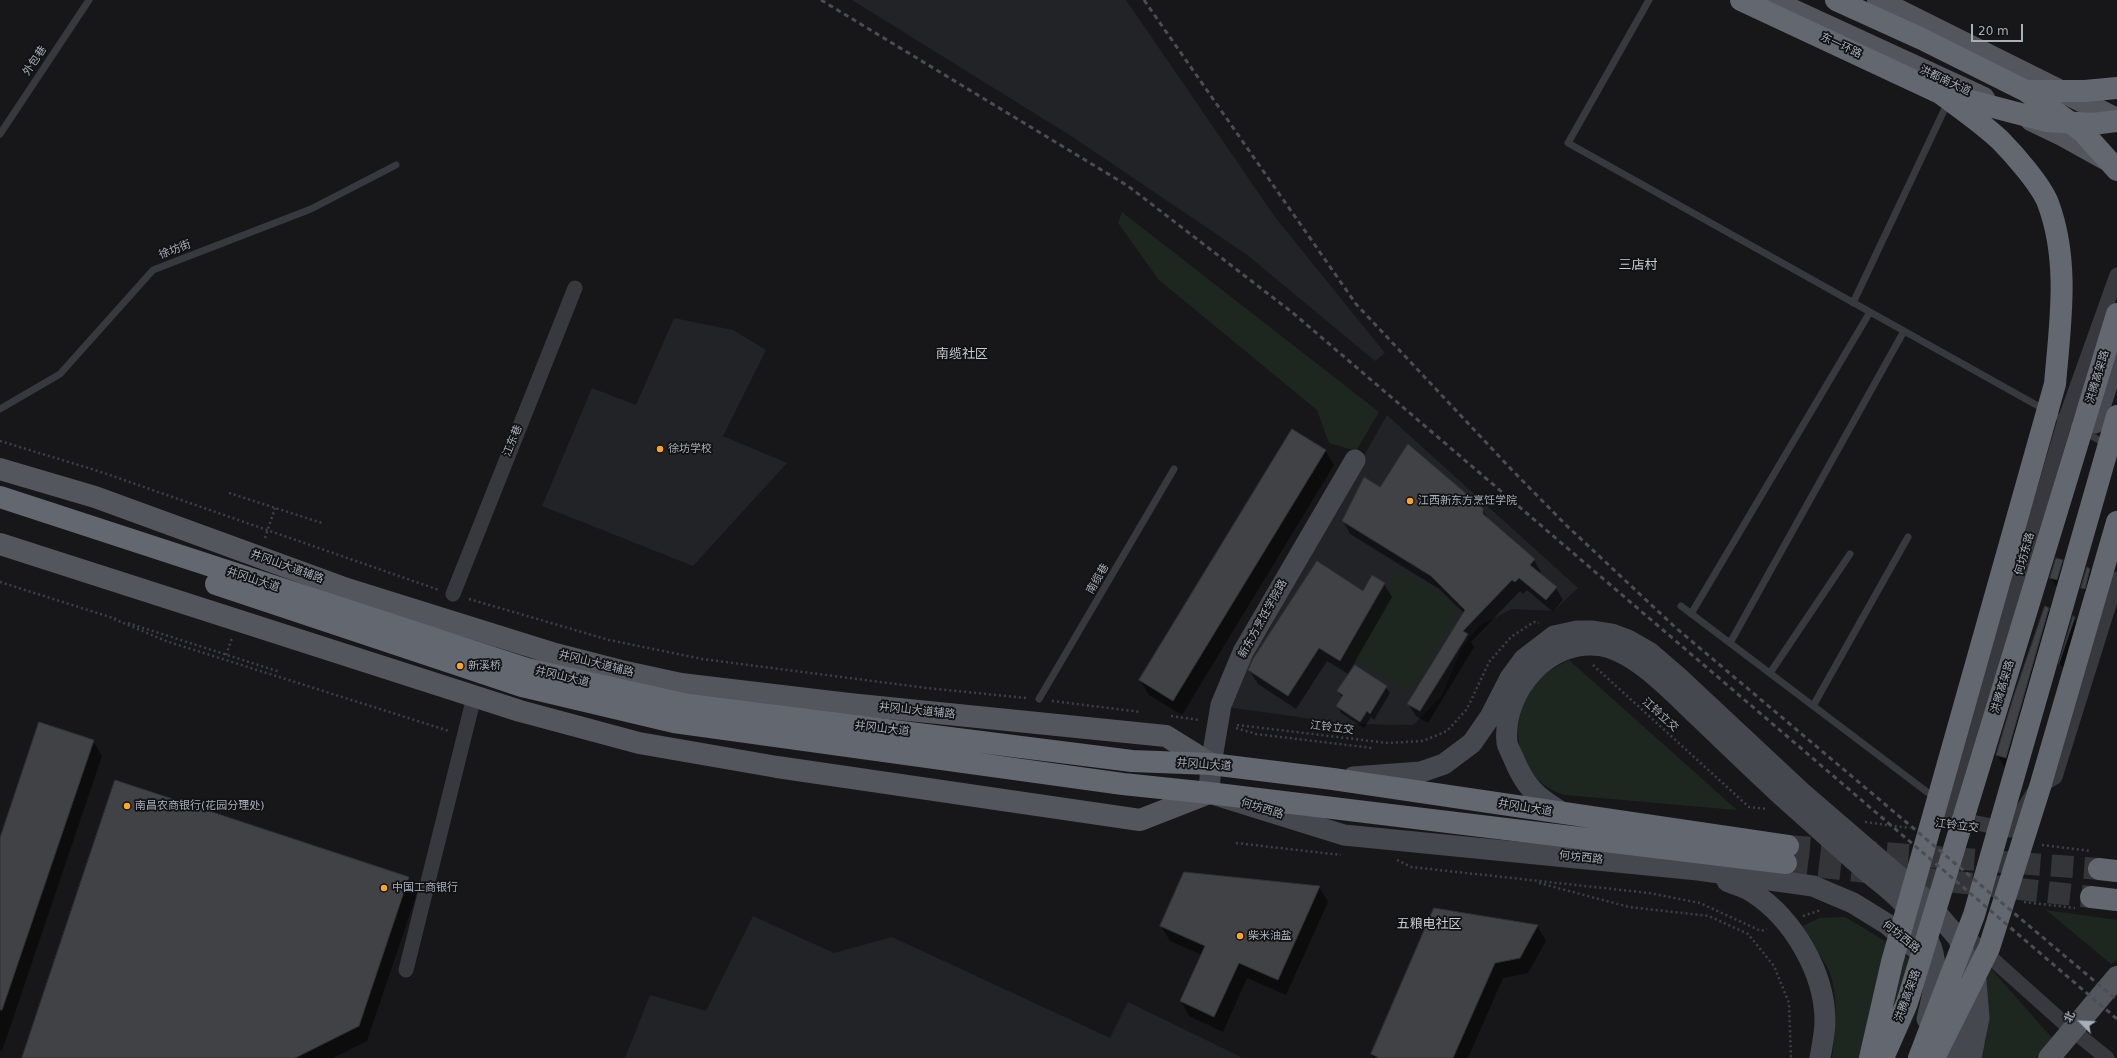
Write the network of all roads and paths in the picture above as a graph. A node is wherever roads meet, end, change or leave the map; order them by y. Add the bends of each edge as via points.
1 (89, 0) edge
2 (1649, 0) edge
3 (1741, 0) edge
4 (1771, 0) edge
5 (1836, 0) edge
6 (1878, 0) edge
7 (2117, 88) edge
8 (1948, 89) junction
9 (2026, 91) junction
10 (2117, 120) edge
11 (0, 134) edge
12 (396, 165) dead end
13 (2117, 165) edge
14 (2117, 170) edge
15 (2117, 275) edge
16 (575, 288) dead end
17 (1853, 303) junction
18 (1870, 312) junction
19 (2117, 314) edge
20 (1904, 331) junction
21 (2117, 354) edge
22 (0, 409) edge
23 (2117, 416) edge
24 (2065, 420) junction
25 (2091, 435) junction
26 (0, 441) edge
27 (2117, 450) edge
28 (1355, 460) dead end
29 (0, 468) edge
30 (1174, 469) dead end
31 (229, 493) dead end
32 (0, 498) edge
33 (0, 513) edge
34 (2117, 522) edge
35 (322, 523) dead end
36 (1908, 537) dead end
37 (0, 544) edge
38 (2117, 548) edge
39 (1850, 554) dead end
40 (2117, 579) edge
41 (0, 582) edge
42 (453, 594) junction
43 (1681, 606) dead end
44 (1691, 614) junction
45 (114, 619) junction
46 (1554, 637) junction
47 (1730, 643) junction
48 (1594, 646) junction
49 (280, 672) dead end
50 (1770, 673) junction
51 (474, 697) junction
52 (1039, 699) junction
53 (1813, 706) junction
54 (1146, 713) dead end
55 (1168, 716) dead end
56 (1218, 722) junction
57 (1256, 734) dead end
58 (465, 736) junction
59 (1372, 748) dead end
60 (1211, 764) junction
61 (1333, 779) junction
62 (2036, 789) junction
63 (1209, 793) junction
64 (1785, 800) junction
65 (1950, 809) junction
66 (1563, 814) junction
67 (1858, 821) dead end
68 (1968, 821) junction
69 (1913, 829) dead end
70 (1236, 843) dead end
71 (2036, 845) dead end
72 (1341, 855) dead end
73 (1391, 858) dead end
74 (2104, 864) edge
75 (1698, 870) junction
76 (1531, 880) junction
77 (2091, 897) tunnel mouth
78 (1924, 898) junction
79 (2117, 900) edge
80 (1824, 909) dead end
81 (1795, 919) dead end
82 (1768, 928) dead end
83 (1935, 965) junction
84 (406, 970) dead end
85 (2117, 977) edge
86 (1976, 981) junction
87 (1792, 1058) edge
88 (1820, 1058) edge
89 (1870, 1058) edge
90 (1883, 1058) edge
91 (1918, 1058) edge
92 (1934, 1058) edge
93 (1954, 1058) edge
94 (1971, 1058) edge
95 (2049, 1058) edge
96 (2107, 1058) edge

1 - 11 lane, 外包巷
2 - 17 lane via 1568,143
3 - 8 highway, 东一环路
4 - 8 main road, 洪都南大道
5 - 9 highway
6 - 10 main road
7 - 9 highway
8 - 10 highway via 2047,121 2093,124
8 - 13 main road, 洪都南大道 via 2060,134
8 - 17 lane
8 - 89 highway via 2023,166 2047,202 2060,243 2063,294 2056,384 1892,962
9 - 14 highway via 2082,131
12 - 22 lane, 徐坊街 via 311,209 153,270 60,374
15 - 24 street, 何坊东路
16 - 42 street, 江东巷
17 - 18 lane
18 - 20 lane
18 - 44 lane
19 - 90 highway, 洪腾高架路 via 1907,1004
20 - 24 lane
20 - 47 lane
21 - 25 main road
23 - 91 highway via 1974,915
24 - 25 lane
24 - 65 street, 何坊东路
25 - 27 lane
25 - 68 main road
26 - 42 path via 98,471
28 - 56 main road, 新东方烹饪学院路 via 1243,652 1221,705
29 - 60 main road, 井冈山大道辅路 via 95,497 347,589 555,654 614,669 681,684 1166,736
30 - 52 lane, 南缆巷
31 - 35 path
32 - 60 highway, 井冈山大道 via 527,669 688,705 1132,761
33 - 63 highway, 井冈山大道 via 522,686 674,722 1123,784
34 - 92 highway via 2040,787 1989,948
36 - 53 lane
37 - 51 main road
38 - 62 main road via 2062,728
39 - 50 lane
40 - 62 street via 2055,777
41 - 45 path
42 - 52 path via 609,640 702,659 927,688
43 - 44 lane
44 - 47 lane
45 - 49 path
45 - 58 path via 166,641
46 - 48 main road, 何坊西路 via 1577,631
46 - 56 path, 江铃立交 via 1534,622 1511,637 1489,662 1467,709 1447,731 1423,741 1388,743
46 - 61 main road, 何坊西路 via 1524,658 1472,743 1444,764 1421,772
46 - 66 main road, 何坊西路 via 1518,691 1510,715 1507,743 1520,775 1538,798
47 - 50 lane
48 - 64 main road, 何坊西路 via 1619,652 1635,661 1666,686
48 - 64 path, 江铃立交 via 1749,807
50 - 53 lane
51 - 58 street
51 - 63 main road via 639,743 777,767 1140,820
52 - 54 path
53 - 65 lane
55 - 56 path, 江铃立交
56 - 60 main road, 新东方烹饪学院路
57 - 59 path
58 - 84 street
60 - 61 highway, 井冈山大道
60 - 63 main road, 新东方烹饪学院路
61 - 66 highway, 井冈山大道
62 - 68 street via 2010,830
63 - 66 highway, 井冈山大道 via 1787,854
63 - 75 main road, 何坊西路 via 1344,835
64 - 78 main road, 何坊西路
64 - 83 main road, 何坊西路 via 1902,901 1929,941
65 - 68 street via 1948,817
67 - 69 path
70 - 72 path
71 - 74 path
73 - 76 path via 1411,867
75 - 83 main road, 何坊西路 via 1813,886 1853,903 1887,924
75 - 88 main road via 1752,892 1781,917 1803,946 1819,979 1825,1022
76 - 82 path via 1649,893 1700,903 1761,931
76 - 87 path via 1629,907 1709,916 1748,934 1774,966 1789,1003
77 - 79 highway
78 - 86 main road, 何坊西路 via 1958,938
78 - 96 street via 2065,1024
80 - 81 path
83 - 91 main road, 何坊西路 via 1932,1002
85 - 95 main road
86 - 93 main road via 1959,1048
86 - 94 main road, 何坊西路 via 1979,1018

